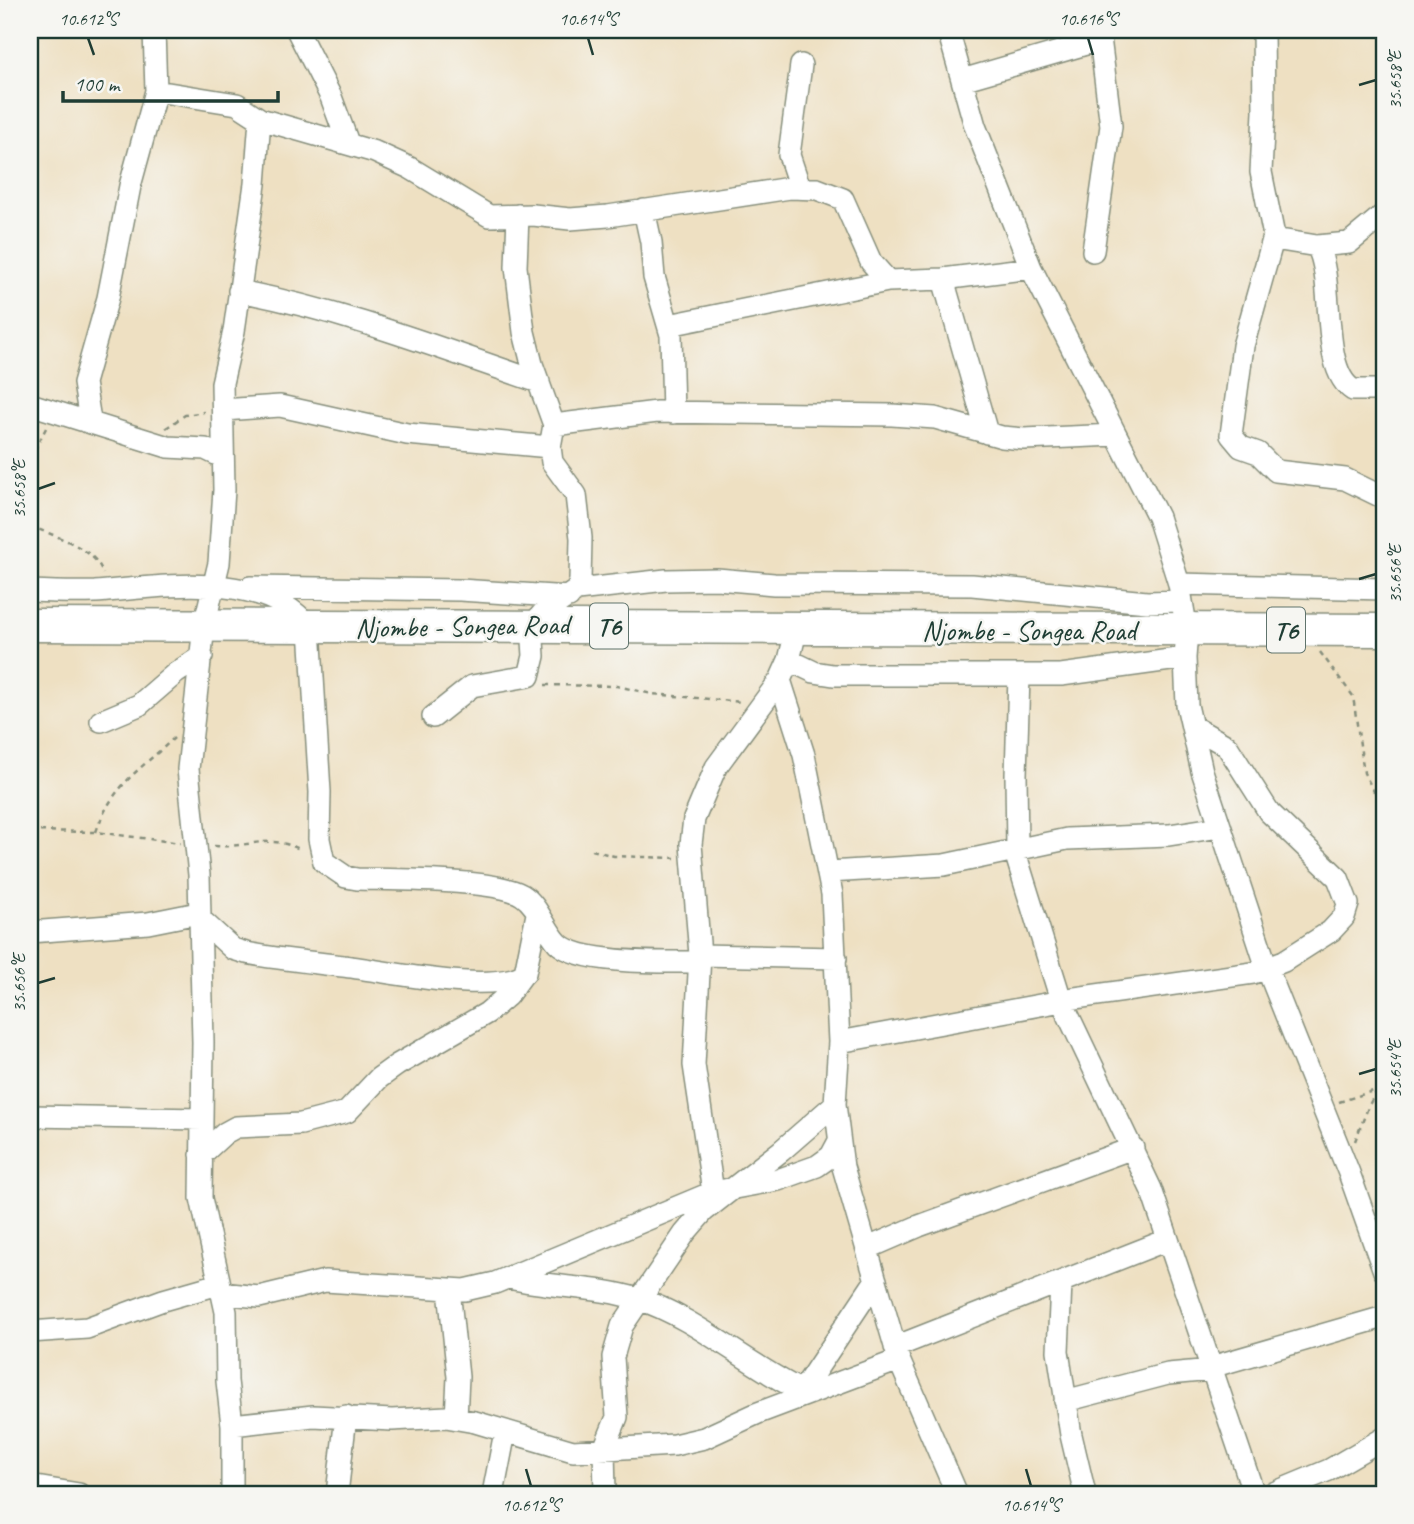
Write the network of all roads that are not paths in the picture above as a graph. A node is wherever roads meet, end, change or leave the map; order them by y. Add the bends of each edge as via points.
1 (152, 30) edge
2 (297, 30) edge
3 (948, 30) edge
4 (1263, 30) edge
5 (1099, 35) edge
6 (801, 65) dead end
7 (962, 80) junction
8 (156, 91) junction
9 (260, 119) junction
10 (348, 143) junction
11 (800, 188) junction
12 (644, 210) junction
13 (1384, 214) edge
14 (518, 215) junction
15 (1274, 239) junction
16 (1317, 246) junction
17 (1093, 251) dead end
18 (1031, 268) junction
19 (943, 279) junction
20 (888, 281) junction
21 (239, 291) junction
22 (669, 325) junction
23 (539, 382) junction
24 (1384, 390) edge
25 (30, 404) edge
26 (223, 410) junction
27 (673, 413) junction
28 (90, 420) junction
29 (554, 425) junction
30 (987, 433) junction
31 (1116, 435) junction
32 (550, 447) junction
33 (222, 457) junction
34 (1384, 498) edge
35 (230, 588) junction
36 (1384, 589) edge
37 (30, 591) edge
38 (1180, 592) junction
39 (573, 593) junction
40 (30, 625) edge
41 (532, 625) junction
42 (272, 626) junction
43 (797, 627) junction
44 (310, 628) junction
45 (1384, 630) edge
46 (203, 641) junction
47 (1186, 645) junction
48 (789, 660) junction
49 (1019, 676) junction
50 (780, 680) junction
51 (433, 717) dead end
52 (101, 721) dead end
53 (1192, 726) junction
54 (1220, 827) junction
55 (1016, 849) junction
56 (829, 872) junction
57 (537, 914) junction
58 (198, 915) junction
59 (30, 932) edge
60 (700, 958) junction
61 (836, 958) junction
62 (1267, 968) junction
63 (525, 973) junction
64 (1062, 1000) junction
65 (839, 1042) junction
66 (835, 1104) junction
67 (30, 1116) edge
68 (202, 1119) junction
69 (839, 1141) junction
70 (1133, 1148) junction
71 (201, 1156) junction
72 (722, 1191) junction
73 (1167, 1240) junction
74 (868, 1248) junction
75 (1384, 1270) edge
76 (510, 1278) junction
77 (876, 1280) junction
78 (1061, 1283) junction
79 (220, 1288) junction
80 (449, 1289) junction
81 (639, 1299) junction
82 (1384, 1318) edge
83 (30, 1332) edge
84 (897, 1354) junction
85 (1211, 1369) junction
86 (805, 1392) junction
87 (1065, 1401) junction
88 (346, 1416) junction
89 (456, 1418) junction
90 (232, 1425) junction
91 (505, 1432) junction
92 (1384, 1438) edge
93 (604, 1449) junction
94 (30, 1486) edge
95 (79, 1494) edge
96 (232, 1494) edge
97 (337, 1494) edge
98 (493, 1494) edge
99 (605, 1494) edge
100 (957, 1494) edge
101 (1085, 1494) edge
102 (1254, 1494) edge
103 (1271, 1494) edge

1 - 8 street
2 - 10 street
3 - 7 street
4 - 15 street via 1261,172
5 - 7 street
5 - 17 street via 1111,126
6 - 11 street via 789,155
7 - 18 street via 996,185
8 - 9 street via 237,104
8 - 28 street via 85,383
9 - 10 street
9 - 21 street
10 - 14 street via 410,168 489,216
11 - 12 street
11 - 20 street via 843,199 871,262
12 - 14 street via 570,219
12 - 22 street via 654,277
13 - 16 street via 1349,243
14 - 23 street via 518,301
15 - 16 street
15 - 34 street via 1243,346 1230,426 1232,440 1258,453 1276,471 1345,479
16 - 24 street via 1342,379 1353,390
18 - 19 street
18 - 31 street
19 - 20 street
19 - 30 street
20 - 22 street
21 - 23 street via 378,324
21 - 26 street via 222,383
22 - 27 street
23 - 29 street
25 - 28 street
26 - 32 street via 280,406 407,434
26 - 33 street
27 - 29 street
27 - 30 street via 924,417
28 - 33 street via 168,447 205,449
29 - 32 street
30 - 31 street via 1024,439
31 - 38 street via 1158,517
32 - 39 street via 552,462 576,495 580,581
33 - 35 street via 225,490 219,563
35 - 37 street via 147,585 102,591
35 - 39 street
35 - 42 street
35 - 44 street via 286,606
35 - 46 street
36 - 38 street
38 - 39 street via 1147,602 972,585 774,584 717,579 666,580
38 - 47 street
39 - 41 street
40 - 46 highway, Njombe - Songea Road / T6
41 - 43 highway, Njombe - Songea Road / T6
41 - 44 highway, Njombe - Songea Road / T6
41 - 51 street via 533,668 523,679 496,679 472,686
42 - 44 highway, Njombe - Songea Road / T6
42 - 46 highway, Njombe - Songea Road / T6
43 - 47 highway, Njombe - Songea Road / T6
43 - 48 street
44 - 57 street via 319,839 324,862 356,879 433,881 514,892 529,901
45 - 47 highway, T6 via 1301,630
46 - 52 street via 176,673 139,705
46 - 58 street via 188,769 197,845
47 - 49 street via 1071,674
47 - 53 street
48 - 49 street via 834,675
48 - 50 street
49 - 55 street
50 - 56 street via 804,755
50 - 60 street via 716,767 694,819 692,857
53 - 54 street
53 - 62 street via 1227,746 1269,813 1345,890 1344,918 1311,944
54 - 55 street via 1169,835 1067,839
54 - 62 street
55 - 56 street via 944,865
55 - 64 street
56 - 61 street
57 - 60 street via 559,944 586,956 631,961
57 - 63 street
58 - 59 street
58 - 63 street via 233,949 258,956 447,980 509,981
58 - 68 street
60 - 61 street
60 - 72 street via 694,1065
61 - 65 street
62 - 64 street
62 - 75 street
63 - 71 street via 487,1013 397,1065 347,1112 301,1124 236,1127
64 - 65 street
64 - 70 street
65 - 66 street
66 - 69 street
66 - 72 street via 781,1151
67 - 68 street
68 - 71 street
69 - 72 street via 831,1156 817,1166 778,1180
69 - 74 street
70 - 73 street
70 - 74 street
71 - 79 street via 205,1226
72 - 76 street
72 - 81 street via 685,1233
73 - 78 street
73 - 85 street
74 - 77 street
76 - 80 street via 465,1290
76 - 81 street
77 - 84 street
77 - 86 street
78 - 84 street
78 - 87 street via 1058,1351
79 - 80 street via 259,1297 325,1281
79 - 83 street via 163,1300 87,1328
79 - 90 street via 226,1312
80 - 89 street via 458,1377
81 - 86 street
81 - 93 street via 616,1340 617,1417
82 - 85 street
84 - 86 street
84 - 100 street
85 - 87 street via 1168,1374
85 - 102 street
86 - 93 street via 688,1443
87 - 101 street
88 - 89 street
88 - 90 street
88 - 97 street
89 - 91 street
90 - 96 street
91 - 93 street via 573,1451
91 - 98 street
92 - 103 street
93 - 99 street
94 - 95 street

